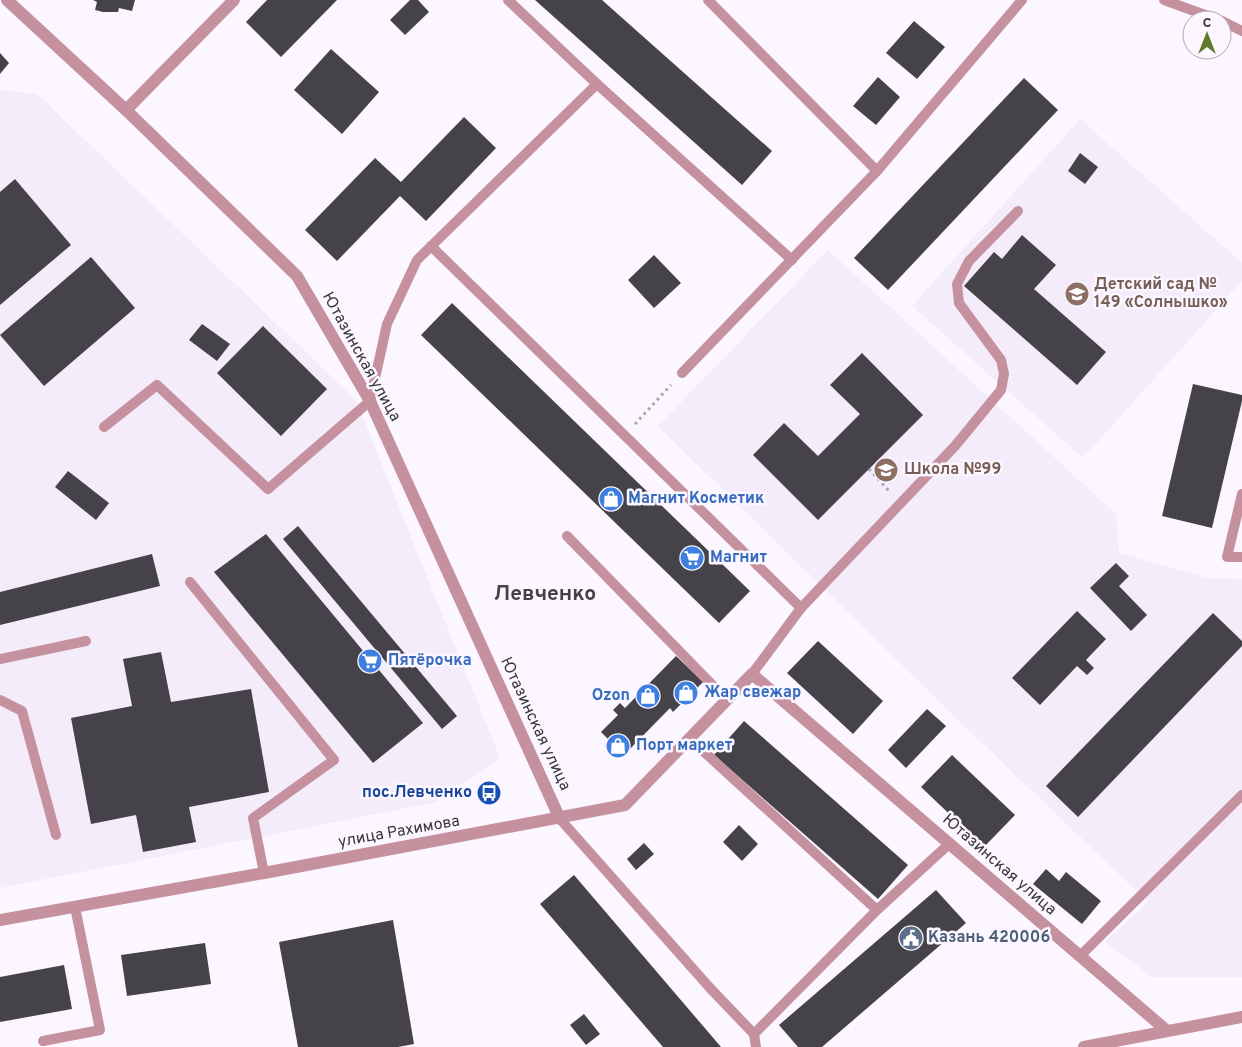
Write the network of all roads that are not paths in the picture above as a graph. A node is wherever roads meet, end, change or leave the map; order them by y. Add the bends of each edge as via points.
1 (7, 0) edge
2 (234, 0) edge
3 (508, 0) edge
4 (708, 0) edge
5 (1022, 0) edge
6 (1164, 0) edge
7 (1191, 10) edge
8 (597, 84) junction
9 (126, 110) junction
10 (878, 171) junction
11 (1018, 211) dead end
12 (823, 228) junction
13 (431, 246) junction
14 (792, 260) junction
15 (682, 373) road end
16 (370, 401) junction
17 (104, 428) dead end
18 (1242, 494) edge
19 (567, 536) dead end
20 (1242, 557) edge
21 (190, 582) dead end
22 (801, 608) junction
23 (86, 641) dead end
24 (0, 659) edge
25 (752, 674) junction
26 (0, 700) edge
27 (727, 700) junction
28 (690, 739) junction
29 (1242, 795) edge
30 (560, 819) junction
31 (56, 835) dead end
32 (949, 844) junction
33 (264, 873) junction
34 (75, 907) junction
35 (878, 910) junction
36 (0, 920) edge
37 (1080, 956) junction
38 (1242, 1017) edge
39 (1166, 1030) junction
40 (754, 1034) junction
41 (43, 1041) dead end
42 (756, 1047) edge
43 (1084, 1047) edge

1 - 9 street, Ютазинская улица
2 - 9 street
3 - 8 lane
4 - 10 lane
5 - 10 lane
5 - 12 lane
6 - 7 lane
8 - 13 lane
8 - 14 lane
9 - 16 street, Ютазинская улица via 297,276
10 - 12 lane
11 - 22 lane via 969,261 956,284 959,303 1001,360 1004,374 1001,390 955,446
12 - 14 lane
13 - 16 lane via 417,260 387,324
13 - 22 lane
14 - 15 lane
16 - 17 lane via 268,489 157,385
16 - 30 street, Ютазинская улица
18 - 20 lane via 1227,557
19 - 27 lane
21 - 33 lane via 334,760 253,818
22 - 25 lane
23 - 24 lane
25 - 27 street, улица Рахимова
25 - 32 street, Ютазинская улица
26 - 31 lane via 22,711
27 - 28 street, улица Рахимова
28 - 30 street, улица Рахимова via 625,805
28 - 35 lane
29 - 37 lane
30 - 33 street, улица Рахимова
30 - 40 lane
32 - 35 lane
32 - 37 street, Ютазинская улица
33 - 34 street, улица Рахимова
34 - 36 street, улица Рахимова
34 - 41 lane via 100,1030
35 - 40 lane
37 - 39 street, Ютазинская улица
38 - 39 street
39 - 43 street
40 - 42 lane

